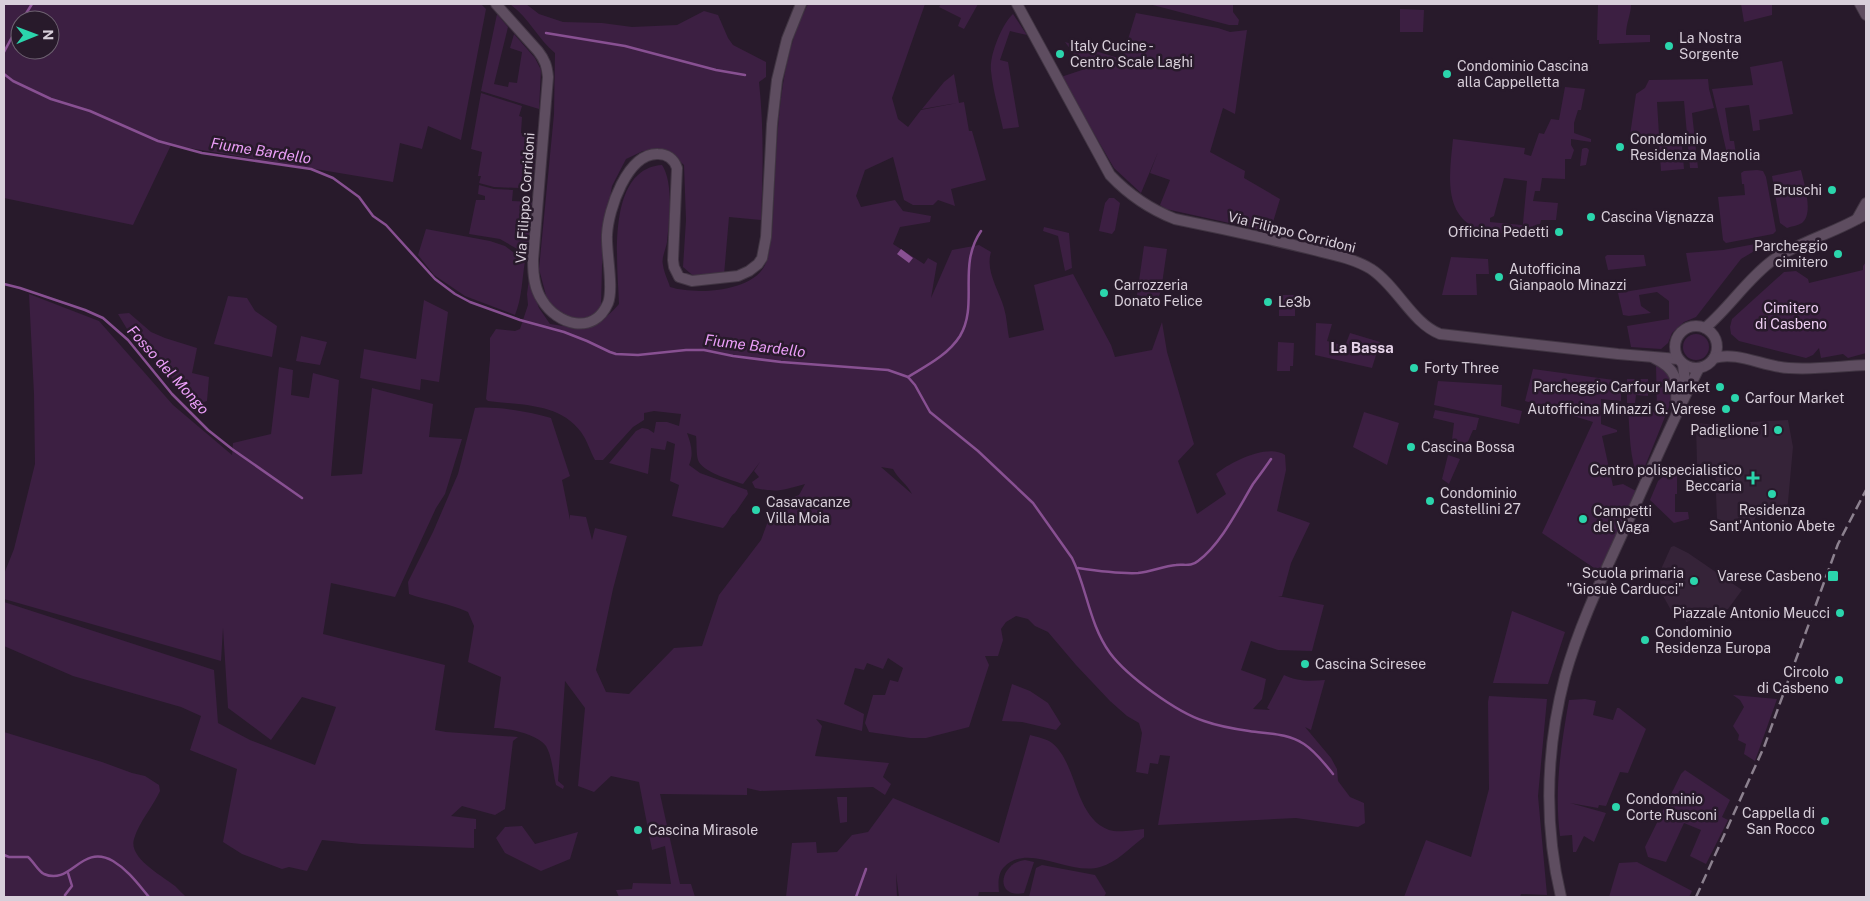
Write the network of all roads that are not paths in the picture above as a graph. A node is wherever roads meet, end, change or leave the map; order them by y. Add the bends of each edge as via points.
1 (496, 4) edge
2 (801, 4) edge
3 (1016, 4) edge
4 (1860, 4) edge
5 (1866, 15) edge
6 (1866, 203) edge
7 (1866, 214) edge
8 (1857, 220) junction
9 (1705, 328) junction
10 (1675, 342) junction
11 (1649, 355) junction
12 (1714, 358) junction
13 (1680, 361) junction
14 (1866, 365) edge
15 (1699, 368) junction
16 (1676, 406) junction
17 (1675, 418) junction
18 (1561, 897) edge

1 - 2 street, Via Filippo Corridoni via 538,51 547,68 533,274 542,301 563,320 574,324 597,316 608,305 607,236 612,210 630,170 641,159 654,154 668,156 677,168 673,260 679,277 692,281 738,276 758,264 764,254 766,237 777,80 787,39
3 - 11 street, Via Filippo Corridoni via 1110,175 1120,186 1162,214 1358,262 1382,277 1421,321 1440,334
4 - 5 street
6 - 8 street
7 - 8 street
8 - 9 street via 1793,247 1774,260 1757,273
9 - 10 street via 1691,326 1684,329
9 - 12 street via 1716,341
10 - 11 street, Via Filippo Corridoni via 1663,351
10 - 13 street
11 - 13 street, Via Filippo Corridoni
11 - 16 street via 1664,363 1675,375
12 - 14 street via 1732,356 1790,369
12 - 15 street
13 - 15 street via 1688,367
13 - 16 street via 1684,382
15 - 17 street
16 - 17 street
17 - 18 street via 1594,597 1566,676 1556,720 1549,802 1551,840

